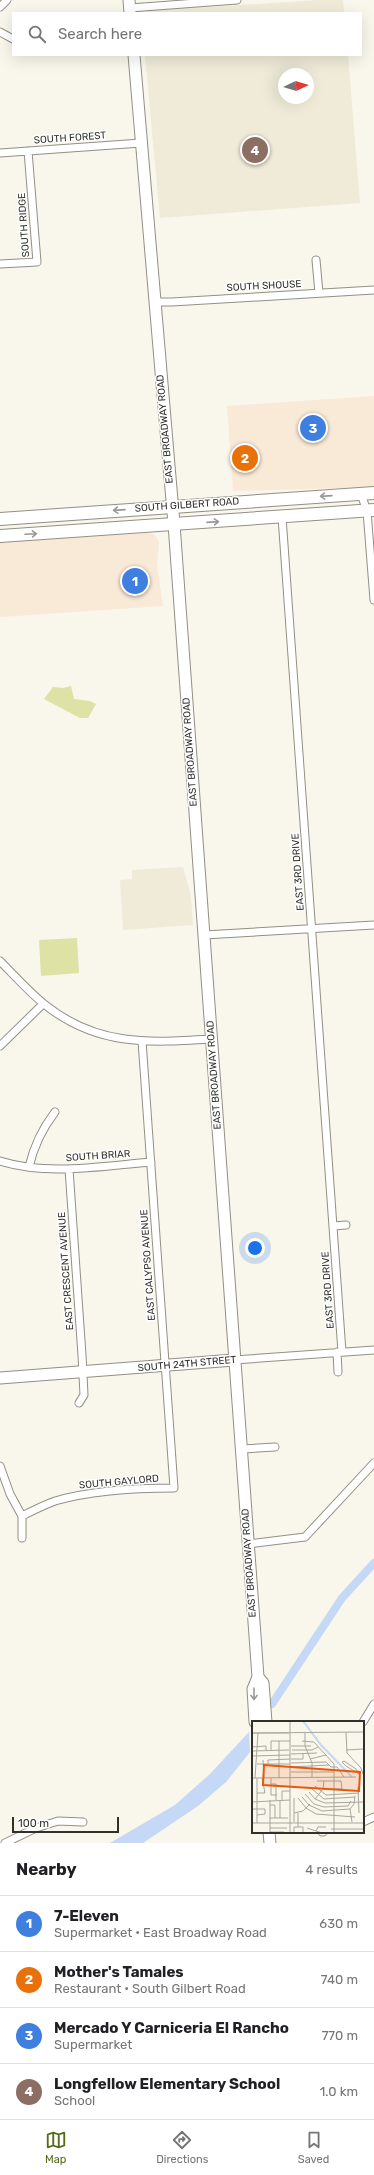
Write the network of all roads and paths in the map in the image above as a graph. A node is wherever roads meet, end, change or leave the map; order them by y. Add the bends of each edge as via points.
1 (7, 0) edge
2 (237, 0) edge
3 (0, 7) edge
4 (130, 7) edge
5 (0, 32) edge
6 (12, 38) edge
7 (134, 56) edge
8 (141, 143) junction
9 (28, 151) junction
10 (0, 153) edge
11 (316, 260) dead end
12 (0, 264) edge
13 (374, 290) edge
14 (319, 293) junction
15 (154, 302) junction
16 (374, 493) edge
17 (362, 494) junction
18 (172, 506) junction
19 (371, 510) edge
20 (48, 515) junction
21 (282, 517) junction
22 (0, 519) edge
23 (174, 524) junction
24 (0, 527) edge
25 (0, 536) edge
26 (374, 600) edge
27 (374, 925) edge
28 (312, 929) junction
29 (204, 935) junction
30 (0, 961) edge
31 (43, 1004) junction
32 (211, 1039) junction
33 (142, 1041) junction
34 (0, 1046) edge
35 (55, 1112) dead end
36 (0, 1161) edge
37 (150, 1162) junction
38 (29, 1167) junction
39 (69, 1169) junction
40 (346, 1225) dead end
41 (333, 1226) junction
42 (374, 1350) edge
43 (339, 1352) junction
44 (234, 1360) junction
45 (166, 1366) junction
46 (83, 1371) junction
47 (338, 1372) dead end
48 (0, 1378) edge
49 (78, 1403) dead end
50 (275, 1447) dead end
51 (242, 1449) junction
52 (374, 1463) edge
53 (0, 1466) edge
54 (174, 1488) joint
55 (22, 1516) junction
56 (22, 1538) dead end
57 (248, 1544) junction
58 (258, 1677) junction
59 (374, 1704) edge
60 (255, 1717) edge
61 (266, 1721) edge
62 (364, 1721) edge
63 (374, 1817) edge
64 (83, 1822) dead end
65 (364, 1822) edge
66 (269, 1833) edge
67 (5, 1843) edge
68 (270, 1843) edge

1 - 3 street
2 - 4 street
5 - 6 street
7 - 8 main road, EAST BROADWAY ROAD
8 - 9 street, SOUTH FOREST
8 - 15 main road, EAST BROADWAY ROAD
9 - 10 street, SOUTH FOREST
9 - 12 street, SOUTH RIDGE via 37,262
11 - 14 street
13 - 14 street, SOUTH SHOUSE
14 - 15 street, SOUTH SHOUSE
15 - 18 main road, EAST BROADWAY ROAD
16 - 17 main road, SOUTH GILBERT ROAD
17 -> 18 main road, SOUTH GILBERT ROAD
17 - 19 street
18 -> 20 main road, SOUTH GILBERT ROAD
18 - 23 main road, EAST BROADWAY ROAD
19 - 21 main road, SOUTH GILBERT ROAD
19 - 26 street
20 - 22 main road, SOUTH GILBERT ROAD
20 - 24 main road via 37,522
23 -> 21 main road, SOUTH GILBERT ROAD
21 - 28 street, EAST 3RD DRIVE
25 -> 23 main road, SOUTH GILBERT ROAD
23 - 29 main road, EAST BROADWAY ROAD
27 - 28 street
28 - 29 street
28 - 41 street, EAST 3RD DRIVE
29 - 32 main road, EAST BROADWAY ROAD
30 - 31 street
31 - 33 street via 81,1028 97,1034
31 - 34 street
32 - 33 street
32 - 44 main road, EAST BROADWAY ROAD
33 - 37 street, EAST CALYPSO AVENUE
35 - 38 street via 42,1129
36 - 38 street, SOUTH BRIAR
37 - 39 street, SOUTH BRIAR
37 - 45 street, EAST CALYPSO AVENUE
38 - 39 street, SOUTH BRIAR
39 - 46 street, EAST CRESCENT AVENUE
40 - 41 street
41 - 43 street, EAST 3RD DRIVE
42 - 43 street, SOUTH 24TH STREET
43 - 44 street, SOUTH 24TH STREET
43 - 47 street, EAST 3RD DRIVE
44 - 45 main road, SOUTH 24TH STREET
44 - 51 main road, EAST BROADWAY ROAD
45 - 46 main road, SOUTH 24TH STREET
45 - 54 street, EAST CALYPSO AVENUE
46 - 48 main road, SOUTH 24TH STREET
46 - 49 street, EAST CRESCENT AVENUE via 84,1395
50 - 51 street
51 - 57 main road, EAST BROADWAY ROAD
52 - 57 street via 305,1538
53 - 55 street via 10,1494
54 - 55 street, SOUTH GAYLORD via 142,1488 82,1494 54,1502
55 - 56 street
57 - 58 main road, EAST BROADWAY ROAD
58 -> 60 main road, EAST BROADWAY ROAD via 253,1689
58 - 61 main road, EAST BROADWAY ROAD via 263,1684
59 - 62 street
63 - 65 street
64 - 67 street via 58,1821
66 - 68 main road

